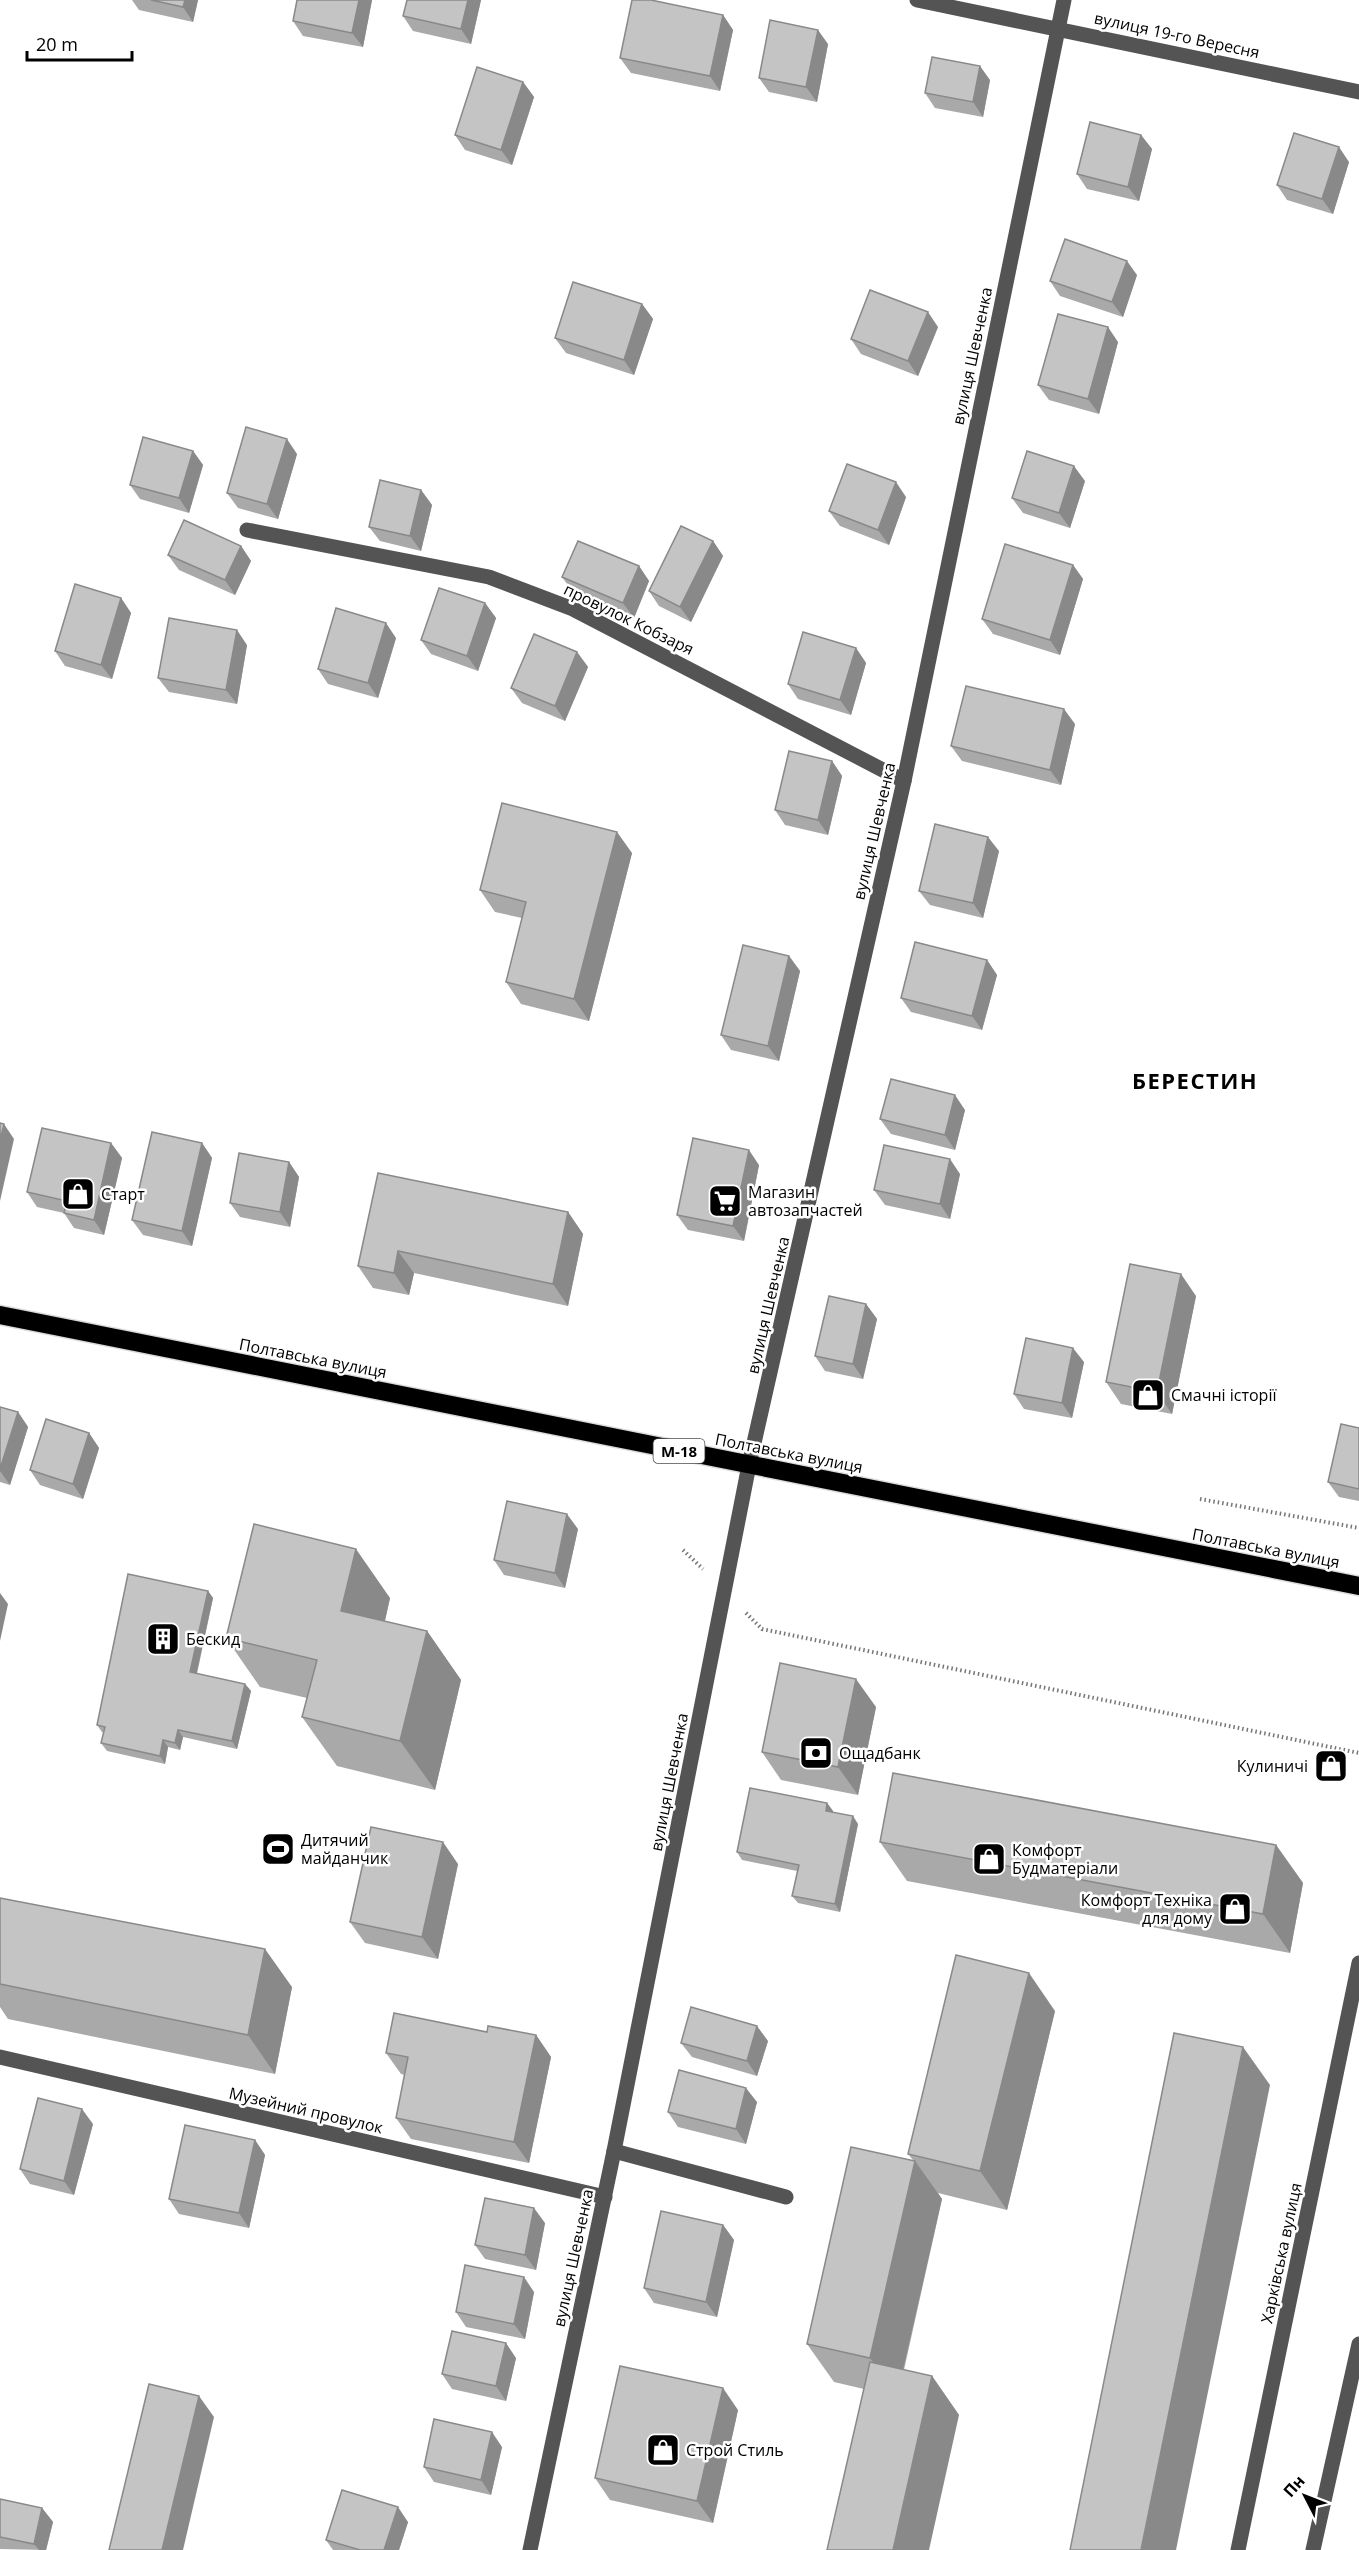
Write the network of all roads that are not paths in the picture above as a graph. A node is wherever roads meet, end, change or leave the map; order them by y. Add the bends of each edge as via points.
1 (917, 0) edge
2 (1064, 0) edge
3 (1057, 29) junction
4 (1359, 92) edge
5 (247, 530) dead end
6 (904, 781) junction
7 (0, 1315) edge
8 (749, 1465) junction
9 (1359, 1586) edge
10 (1359, 1963) edge
11 (0, 2057) edge
12 (614, 2151) junction
13 (605, 2197) junction
14 (786, 2197) dead end
15 (1359, 2344) edge
16 (530, 2550) edge
17 (1238, 2550) edge
18 (1313, 2550) edge

1 - 3 street, вулиця 19-го Вересня
2 - 3 street, вулиця Шевченка
3 - 4 street, вулиця 19-го Вересня
3 - 6 street, вулиця Шевченка
5 - 6 street, провулок Кобзаря via 489,577 562,605
6 - 8 street, вулиця Шевченка
7 - 8 highway, Полтавська вулиця / М-18
8 - 9 highway, Полтавська вулиця / М-18
8 - 12 street, вулиця Шевченка
10 - 17 street, Харківська вулиця
11 - 13 street, Музейний провулок
12 - 13 street, вулиця Шевченка
12 - 14 street
13 - 16 street, вулиця Шевченка
15 - 18 street

